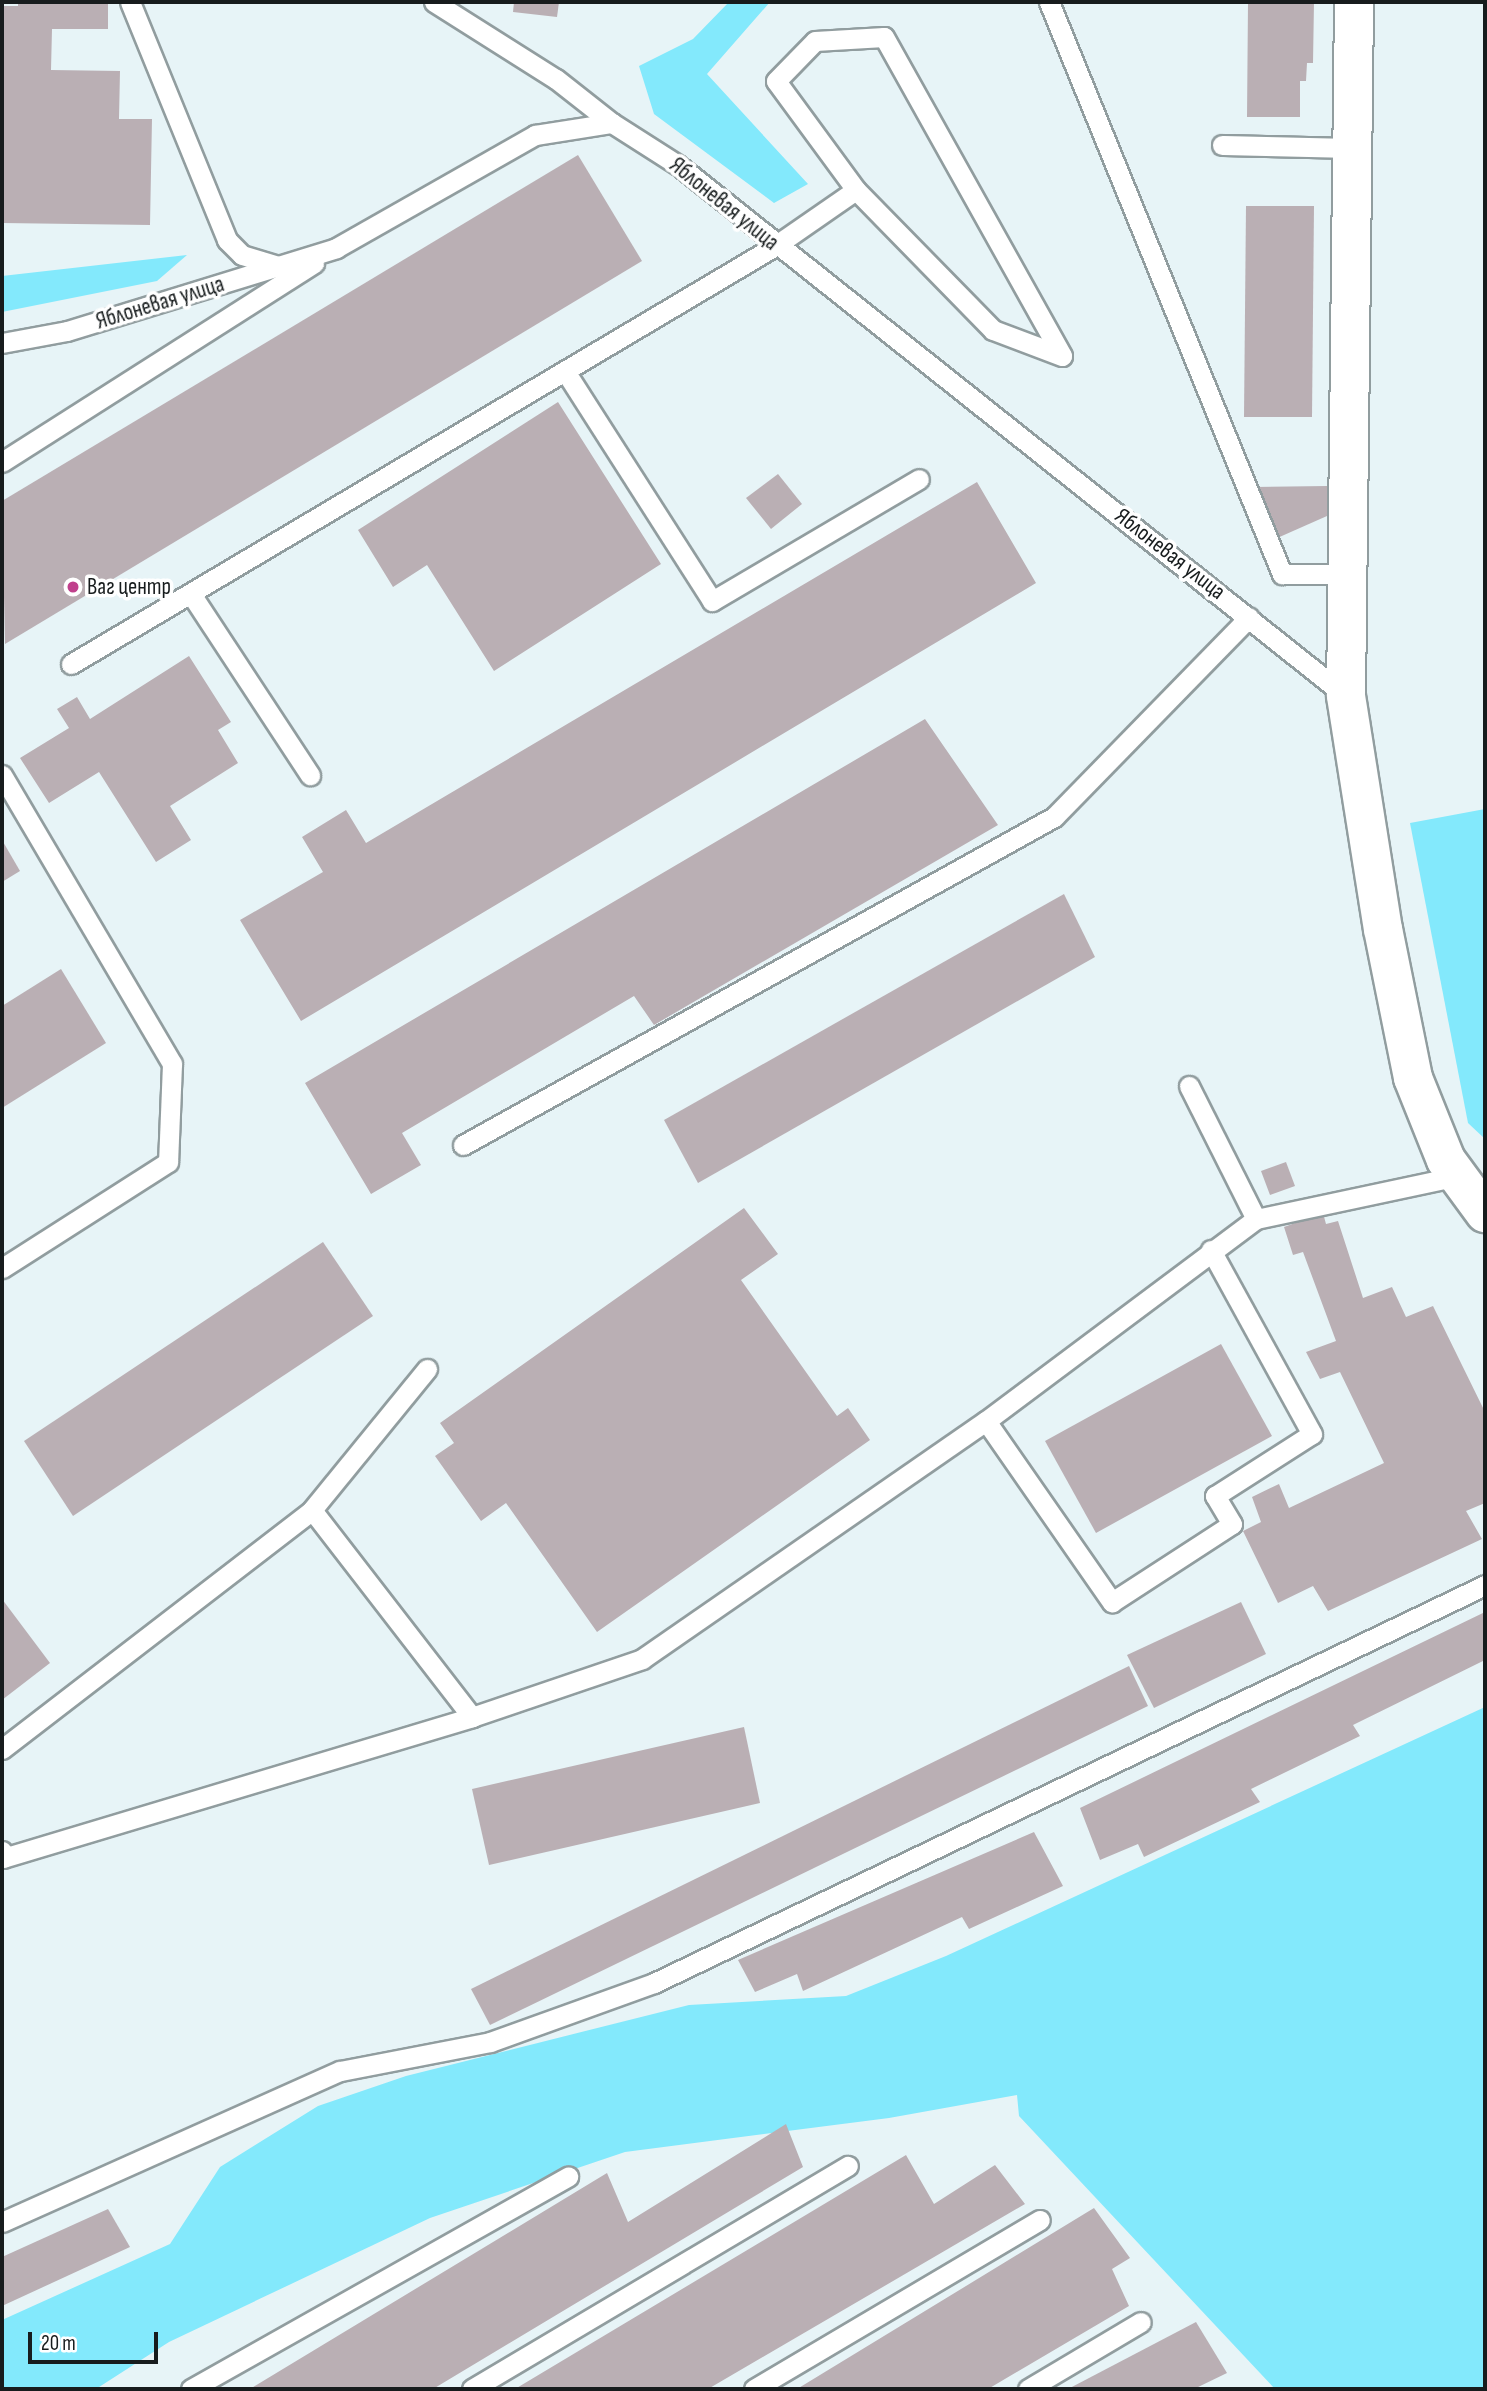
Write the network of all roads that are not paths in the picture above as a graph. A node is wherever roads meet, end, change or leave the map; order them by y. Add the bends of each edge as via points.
1 (130, 2) edge
2 (434, 2) edge
3 (1049, 2) edge
4 (1354, 2) edge
5 (612, 123) junction
6 (1222, 145) dead end
7 (1352, 148) junction
8 (856, 190) junction
9 (775, 246) junction
10 (336, 248) junction
11 (280, 267) junction
12 (2, 342) edge
13 (565, 371) junction
14 (2, 462) edge
15 (919, 479) dead end
16 (1347, 575) junction
17 (191, 594) junction
18 (1250, 617) junction
19 (71, 664) dead end
20 (1346, 696) junction
21 (2, 775) edge
22 (310, 775) dead end
23 (1189, 1086) dead end
24 (463, 1146) dead end
25 (1458, 1176) junction
26 (1485, 1213) edge
27 (1256, 1219) junction
28 (1211, 1250) junction
29 (2, 1268) edge
30 (427, 1369) dead end
31 (986, 1421) junction
32 (312, 1510) junction
33 (1485, 1586) edge
34 (472, 1717) junction
35 (2, 1749) edge
36 (2, 1851) edge
37 (848, 2166) dead end
38 (568, 2177) dead end
39 (1040, 2220) dead end
40 (2, 2222) edge
41 (1141, 2322) dead end
42 (191, 2389) edge
43 (472, 2389) edge
44 (754, 2389) edge
45 (1028, 2389) edge

1 - 11 lane via 227,240 242,255
2 - 5 lane via 556,79
3 - 16 lane via 1282,574
4 - 7 street
5 - 9 lane, Яблоневая улица via 678,164
5 - 10 lane, Яблоневая улица via 535,135
6 - 7 lane
7 - 16 street
8 - 8 lane via 993,330 1062,356 884,37 815,41 776,81
8 - 9 lane
9 - 13 lane
9 - 18 lane, Яблоневая улица
10 - 11 lane, Яблоневая улица
10 - 14 lane
11 - 12 lane, Яблоневая улица via 67,331
13 - 15 lane via 712,601
13 - 17 lane
16 - 20 street
17 - 19 lane
17 - 22 lane
18 - 20 lane, Яблоневая улица
18 - 24 lane via 1054,817
20 - 25 street via 1383,929 1413,1078 1446,1160
21 - 29 lane via 172,1064 168,1162
23 - 27 lane
25 - 26 street
25 - 27 lane
27 - 28 lane
28 - 31 lane
28 - 31 lane via 1312,1434 1215,1496 1232,1524 1112,1602
30 - 32 lane
31 - 34 lane via 642,1659
32 - 34 lane
32 - 35 lane
33 - 40 lane via 654,1983 489,2042 340,2071
34 - 36 lane via 3,1858
37 - 43 lane
38 - 42 lane
39 - 44 lane
41 - 45 lane

